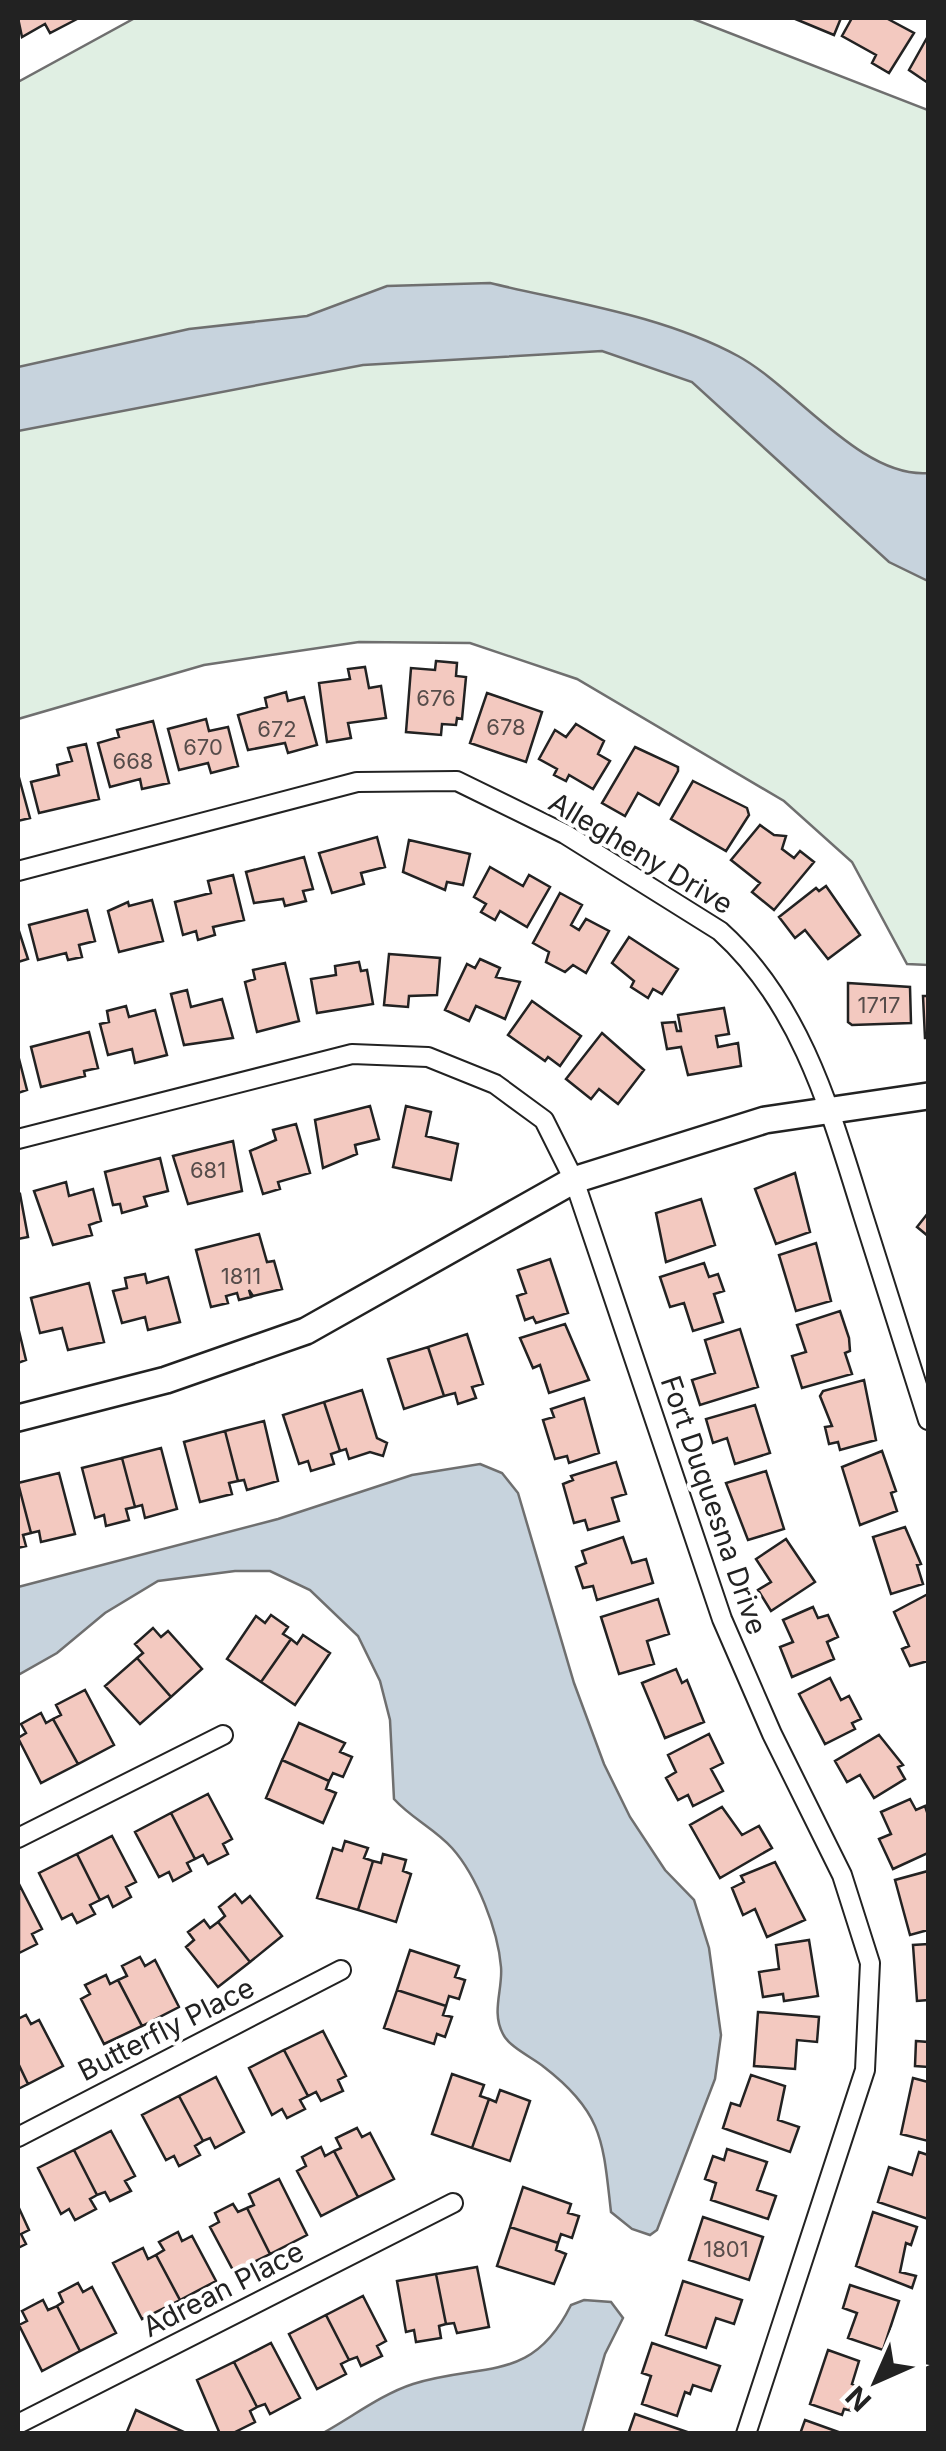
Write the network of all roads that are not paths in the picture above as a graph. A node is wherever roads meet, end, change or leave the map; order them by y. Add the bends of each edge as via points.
1 (18, 871) edge
2 (928, 1096) edge
3 (829, 1108) junction
4 (18, 1139) edge
5 (574, 1180) junction
6 (18, 1418) edge
7 (928, 1420) edge
8 (223, 1735) dead end
9 (18, 1838) edge
10 (341, 1970) dead end
11 (18, 2137) edge
12 (453, 2203) dead end
13 (18, 2424) edge
14 (22, 2434) edge
15 (746, 2434) edge

1 - 3 street, Allegheny Drive via 357,782 457,782 564,834 720,931 775,995
2 - 3 street
3 - 5 street via 765,1120
3 - 7 street, Allegheny Drive
4 - 5 street, Fort Duquesna Drive via 352,1054 428,1058 495,1084 544,1120
5 - 6 street via 306,1332 166,1380
5 - 15 street, Fort Duquesna Drive via 722,1619 842,1875 870,1964 865,2070
8 - 9 street
10 - 11 street, Butterfly Place
12 - 13 street, Adrean Place
13 - 14 street

